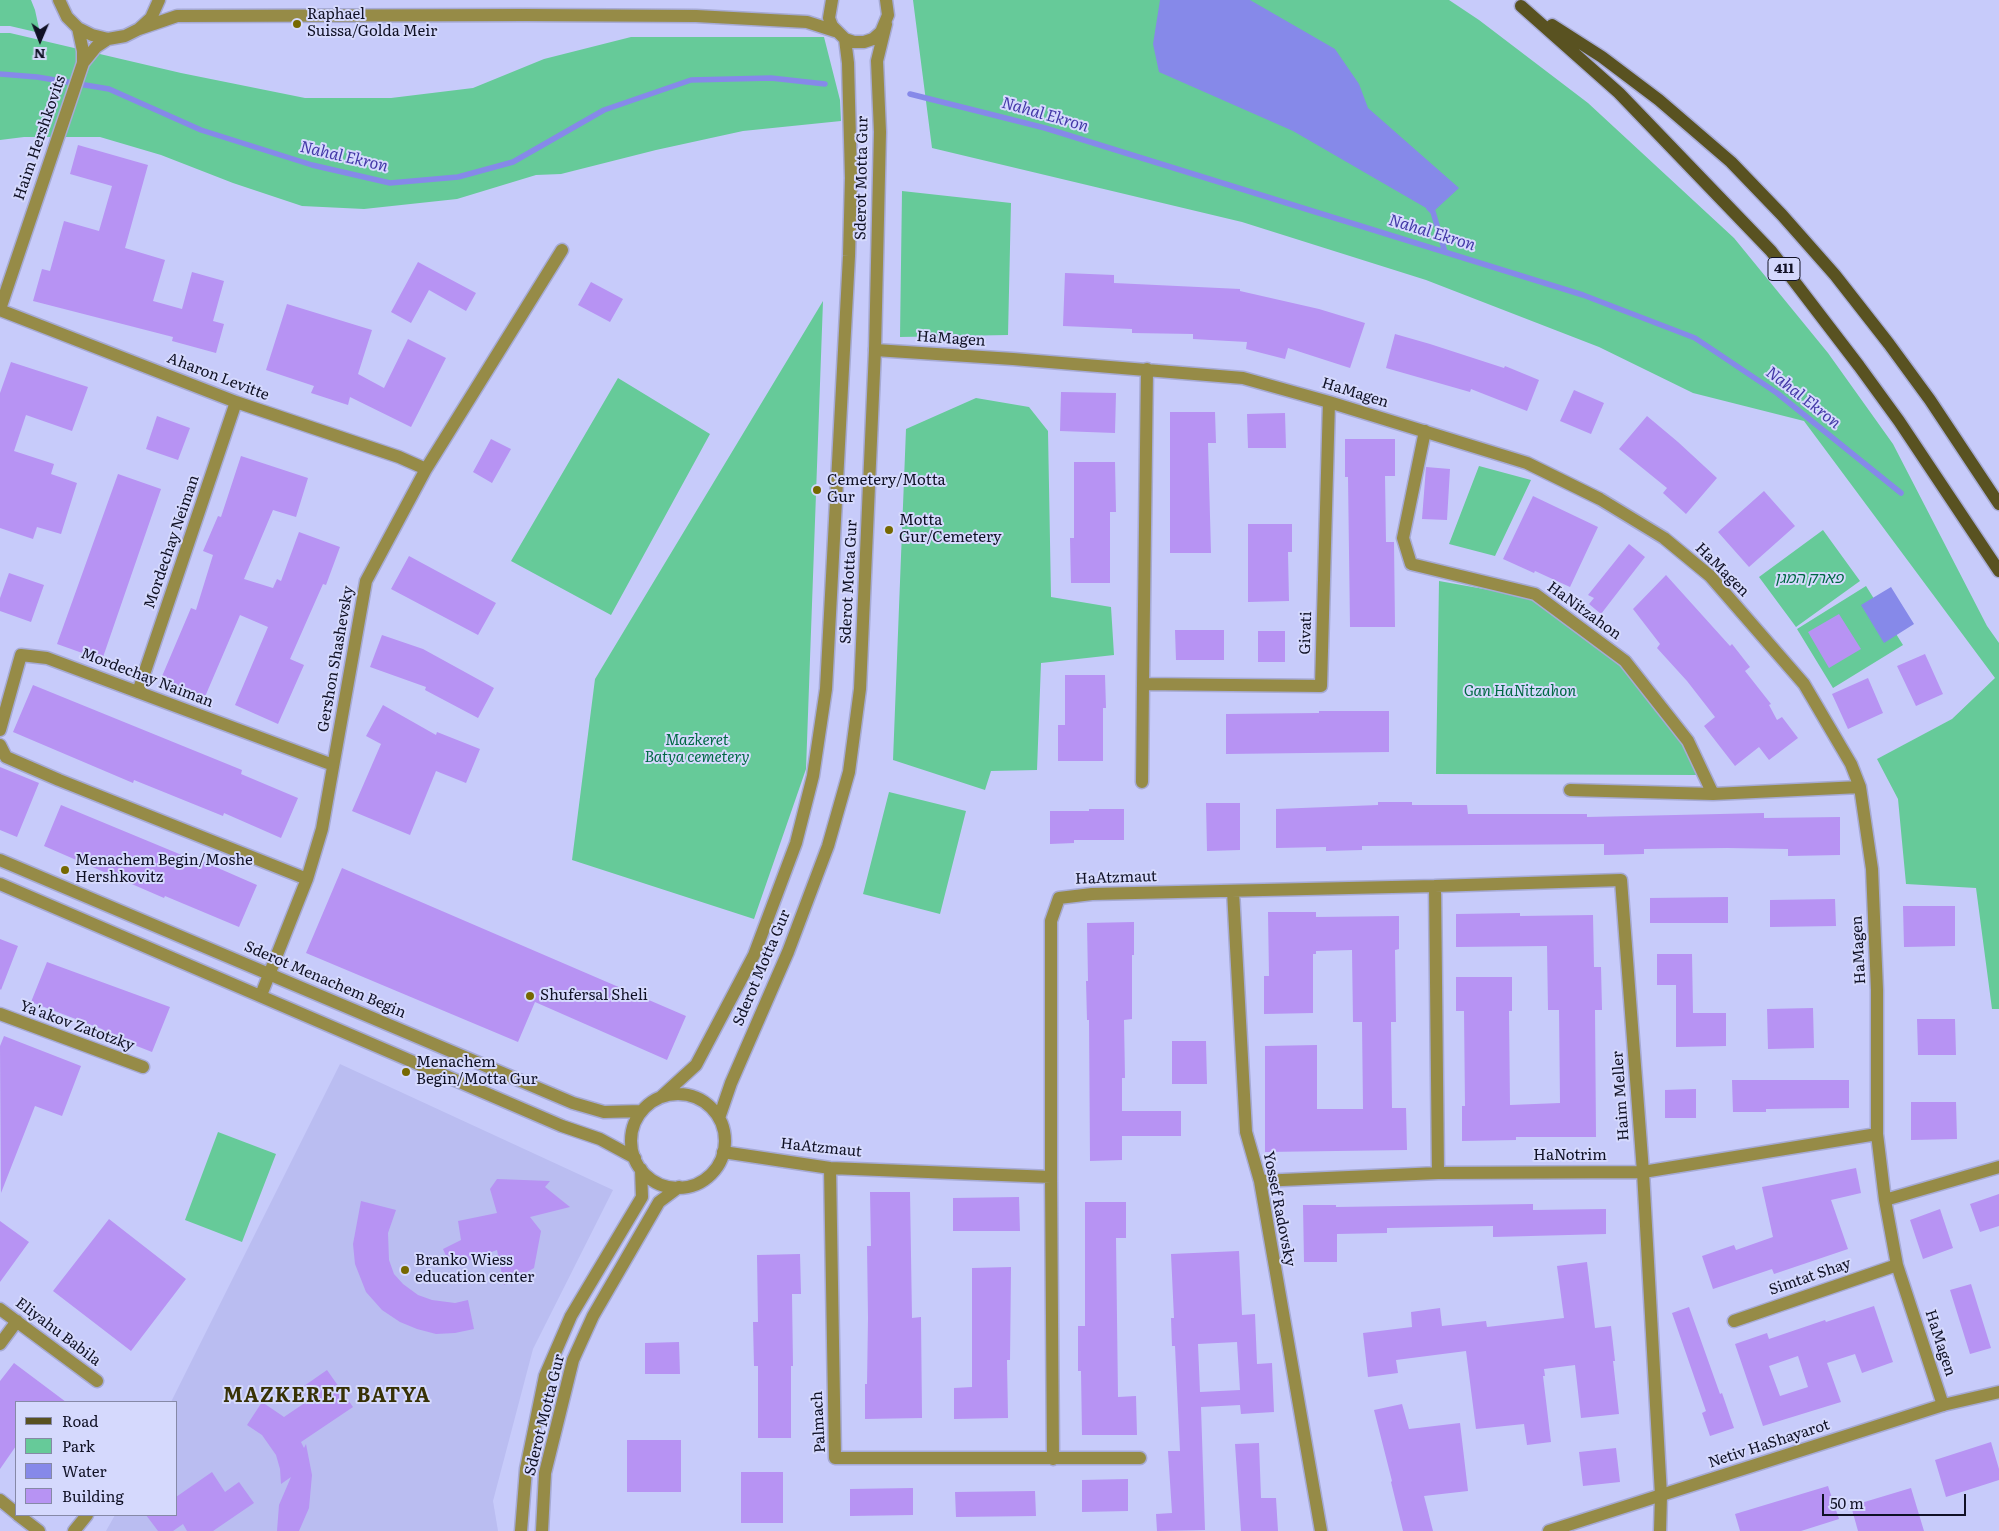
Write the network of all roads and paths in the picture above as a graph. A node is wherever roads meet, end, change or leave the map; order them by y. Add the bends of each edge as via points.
1 (59, 0) edge
2 (159, 0) edge
3 (832, 0) edge
4 (886, 1) edge
5 (1516, 3) edge
6 (886, 24) junction
7 (78, 28) junction
8 (139, 29) junction
9 (840, 35) junction
10 (108, 38) junction
11 (83, 63) junction
12 (562, 250) dead end
13 (0, 310) edge
14 (875, 350) junction
15 (1146, 369) junction
16 (236, 402) junction
17 (1330, 402) junction
18 (1425, 431) junction
19 (426, 469) junction
20 (1999, 504) edge
21 (1999, 572) edge
22 (1143, 684) junction
23 (138, 692) junction
24 (0, 730) edge
25 (0, 745) edge
26 (333, 766) junction
27 (1142, 782) dead end
28 (1860, 787) junction
29 (1570, 790) dead end
30 (1713, 794) junction
31 (0, 860) edge
32 (307, 879) junction
33 (0, 884) edge
34 (1435, 886) junction
35 (1232, 891) junction
36 (270, 974) junction
37 (261, 995) junction
38 (0, 1014) edge
39 (143, 1067) dead end
40 (661, 1097) junction
41 (642, 1111) junction
42 (719, 1118) junction
43 (1877, 1134) junction
44 (723, 1152) junction
45 (638, 1164) junction
46 (1999, 1167) edge
47 (830, 1168) junction
48 (1643, 1172) junction
49 (1438, 1173) junction
50 (1051, 1177) junction
51 (1260, 1181) junction
52 (679, 1187) junction
53 (1885, 1200) junction
54 (1897, 1265) junction
55 (0, 1309) edge
56 (17, 1321) junction
57 (1734, 1321) dead end
58 (0, 1344) edge
59 (97, 1381) dead end
60 (1999, 1392) edge
61 (1943, 1405) junction
62 (1140, 1458) dead end
63 (1053, 1459) junction
64 (1661, 1496) junction
65 (0, 1500) edge
66 (15, 1512) edge
67 (20, 1516) edge
68 (86, 1516) edge
69 (39, 1531) edge
70 (74, 1531) edge
71 (521, 1531) edge
72 (542, 1531) edge
73 (1321, 1531) edge
74 (1549, 1531) edge
75 (1660, 1531) edge

1 - 7 street
2 - 8 street via 151,18
3 - 9 street, Sderot Motta Gur via 829,18
4 - 6 street, Sderot Motta Gur
5 - 20 main road, 411 via 1602,57 1659,100 1731,162 1835,275 1889,344
5 - 21 main road, 411 via 1619,93 1771,251 1899,421
6 - 9 street via 881,32 864,42 854,42
6 - 14 street, Sderot Motta Gur via 877,61 880,132
7 - 10 street
7 - 11 street, Haim Hershkovits
8 - 9 street via 177,16 696,16 807,22
8 - 10 street via 125,36
9 - 40 street, Sderot Motta Gur via 848,63 849,256 826,689 813,776 796,843 754,955 696,1065
10 - 11 street, Haim Hershkovits via 96,46
11 - 13 street, Haim Hershkovits
12 - 19 street, Gershon Shashevsky
13 - 16 street, Aharon Levitte
14 - 15 street, HaMagen
14 - 42 street, Sderot Motta Gur via 860,689 849,772 828,846
15 - 17 street, HaMagen via 1243,378
15 - 22 street
16 - 19 street, Aharon Levitte
16 - 23 street, Mordechay Neiman
17 - 18 street, HaMagen
17 - 22 street, Givati via 1321,686
18 - 28 street, HaMagen via 1527,463 1600,499 1664,538 1710,576 1804,684 1851,764
18 - 30 street, HaNitzahon via 1403,538 1412,564 1534,594 1625,661 1688,742
19 - 26 street, Gershon Shashevsky via 366,581
22 - 27 street
23 - 24 street, Mordechay Naiman via 46,658 21,655
23 - 26 street, Mordechay Naiman
25 - 32 street via 6,757 99,798
26 - 32 street, Gershon Shashevsky via 322,829
28 - 30 street
28 - 43 street, HaMagen via 1872,868 1877,990
29 - 30 street
31 - 36 street, Sderot Menachem Begin
32 - 36 street, Gershon Shashevsky
33 - 37 street
34 - 35 street, HaAtzmaut
34 - 48 street, Haim Meller via 1621,880
34 - 49 street
35 - 50 street, HaAtzmaut via 1092,894 1059,898 1051,921
35 - 51 street, Yossef Radovsky via 1246,1132
36 - 37 street, Gershon Shashevsky
36 - 41 street, Sderot Menachem Begin via 579,1105 604,1112
37 - 45 street via 553,1122 600,1139
38 - 39 street, Ya'akov Zatotzky
40 - 41 street
40 - 42 street via 677,1094 694,1097 713,1109
41 - 45 street via 632,1134 632,1150
42 - 44 street via 724,1129
43 - 48 street, HaNotrim
43 - 53 street, HaMagen
44 - 47 street, HaAtzmaut
44 - 52 street via 720,1162 708,1177 690,1186
45 - 52 street via 650,1178
45 - 71 street, Sderot Motta Gur via 642,1197 571,1316 545,1376 526,1469
46 - 53 street
47 - 50 street, HaAtzmaut
47 - 63 street, Palmach via 834,1458
48 - 49 street, HaNotrim
48 - 64 street, Haim Meller
49 - 51 street, HaNotrim
50 - 63 street
51 - 73 street, Yossef Radovsky
52 - 72 street, Sderot Motta Gur via 659,1202 593,1316 572,1360 544,1473
53 - 54 street, HaMagen
54 - 57 street, Simtat Shay
54 - 61 street, HaMagen
55 - 56 street, Eliyahu Babila
56 - 58 street
56 - 59 street, Eliyahu Babila
60 - 61 street, Netiv HaShayarot
61 - 64 street, Netiv HaShayarot
62 - 63 street, Palmach
64 - 74 street, Netiv HaShayarot
64 - 75 street, Haim Meller
65 - 66 street
67 - 69 street
68 - 70 street

